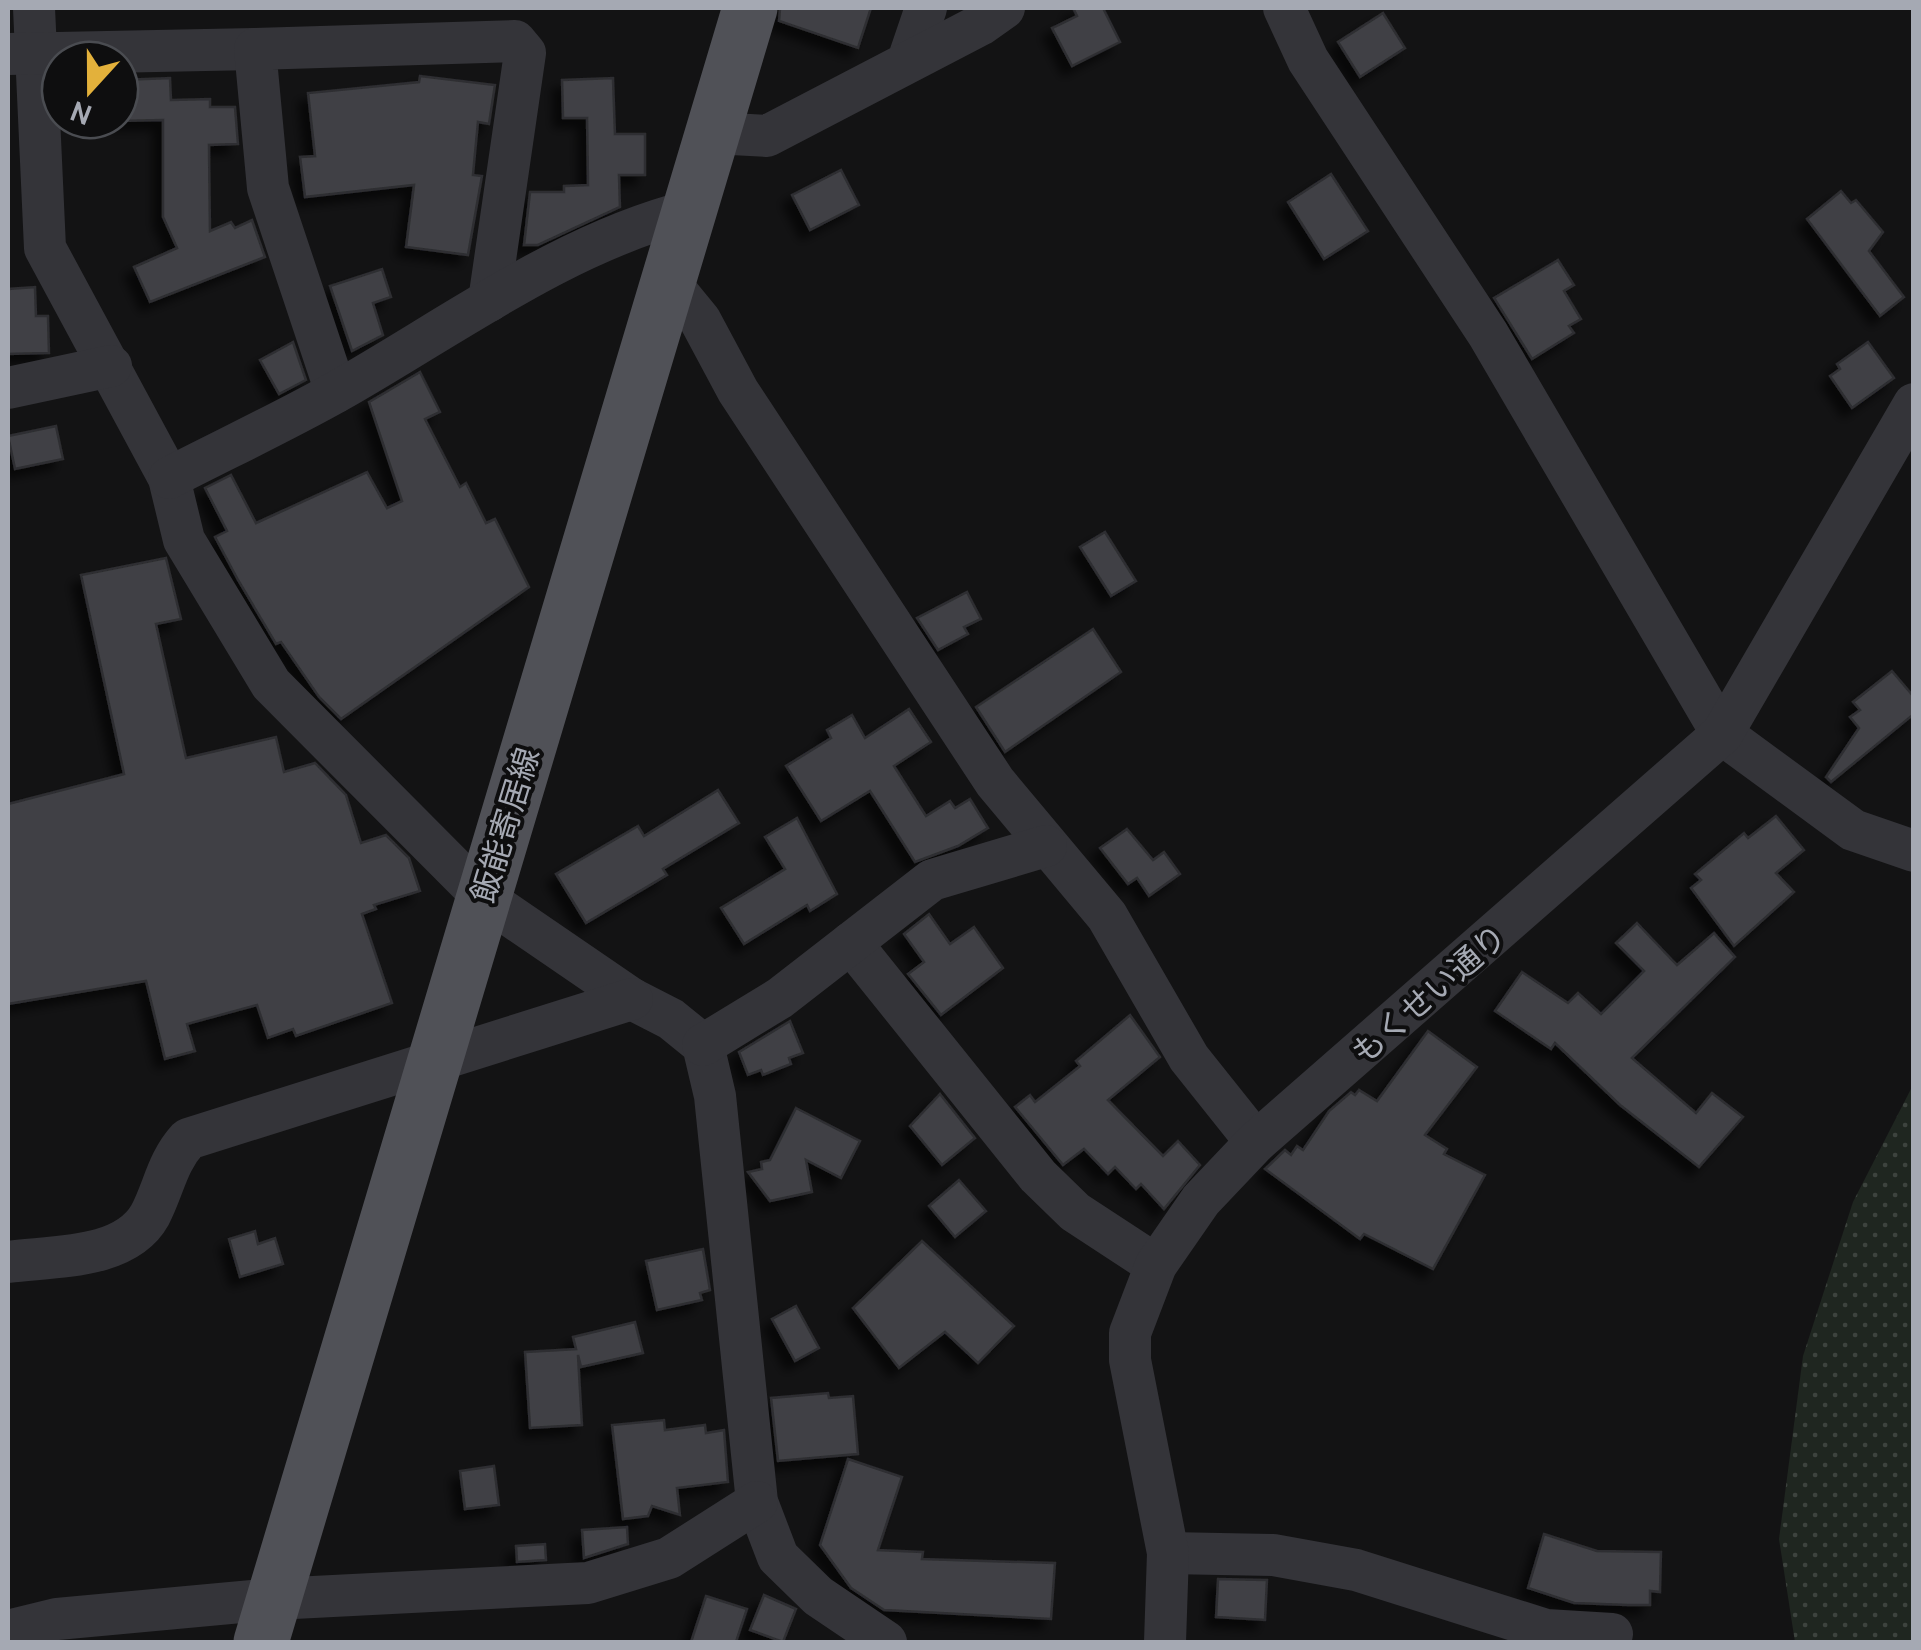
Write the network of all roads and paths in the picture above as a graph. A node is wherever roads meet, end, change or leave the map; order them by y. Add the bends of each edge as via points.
1 (34, 8) edge
2 (750, 8) edge
3 (926, 8) edge
4 (1004, 8) edge
5 (1284, 8) edge
6 (256, 49) junction
7 (22, 53) edge
8 (909, 58) junction
9 (713, 133) junction
10 (689, 211) junction
11 (668, 281) junction
12 (489, 301) junction
13 (111, 366) junction
14 (8, 388) edge
15 (336, 392) junction
16 (1914, 404) edge
17 (168, 478) junction
18 (1722, 734) junction
19 (1046, 846) junction
20 (1914, 851) edge
21 (484, 898) junction
22 (852, 943) junction
23 (632, 998) junction
24 (703, 1045) junction
25 (433, 1065) junction
26 (1256, 1142) junction
27 (8, 1262) edge
28 (1156, 1266) junction
29 (757, 1502) junction
30 (1168, 1553) junction
31 (267, 1621) edge
32 (8, 1631) edge
33 (1612, 1634) dead end
34 (886, 1642) edge
35 (1166, 1642) edge

1 - 7 street
2 - 9 main road, 飯能寄居線
3 - 8 street
4 - 8 street
5 - 18 street via 1308,60 1488,334
6 - 7 street
6 - 12 street via 514,41 525,53
6 - 15 street via 268,188
7 - 13 street via 45,248
8 - 9 street via 766,136
9 - 10 main road, 飯能寄居線
10 - 11 main road, 飯能寄居線
10 - 12 street via 642,223
11 - 19 street via 700,320 738,391 995,782
11 - 21 main road, 飯能寄居線
12 - 15 street
13 - 14 street
13 - 17 street
15 - 17 street
16 - 18 street, もくせい通り
17 - 21 street via 184,540 272,684
18 - 20 street via 1852,830
18 - 26 street, もくせい通り
19 - 22 street via 932,880
19 - 26 street via 1107,916 1189,1058
21 - 23 street
21 - 25 main road, 飯能寄居線
22 - 24 street
22 - 28 street via 1038,1176 1075,1212
23 - 24 street
23 - 25 street
24 - 29 street via 716,1096
25 - 27 street via 188,1140 174,1155 148,1219 113,1248
25 - 31 main road, 飯能寄居線
26 - 28 street, もくせい通り via 1201,1200
28 - 30 street, もくせい通り via 1130,1333 1130,1360
29 - 31 street via 670,1558 588,1583
29 - 34 street via 778,1557 818,1596
30 - 33 street via 1274,1555 1356,1570 1546,1630
30 - 35 street, もくせい通り
31 - 32 street via 58,1620

